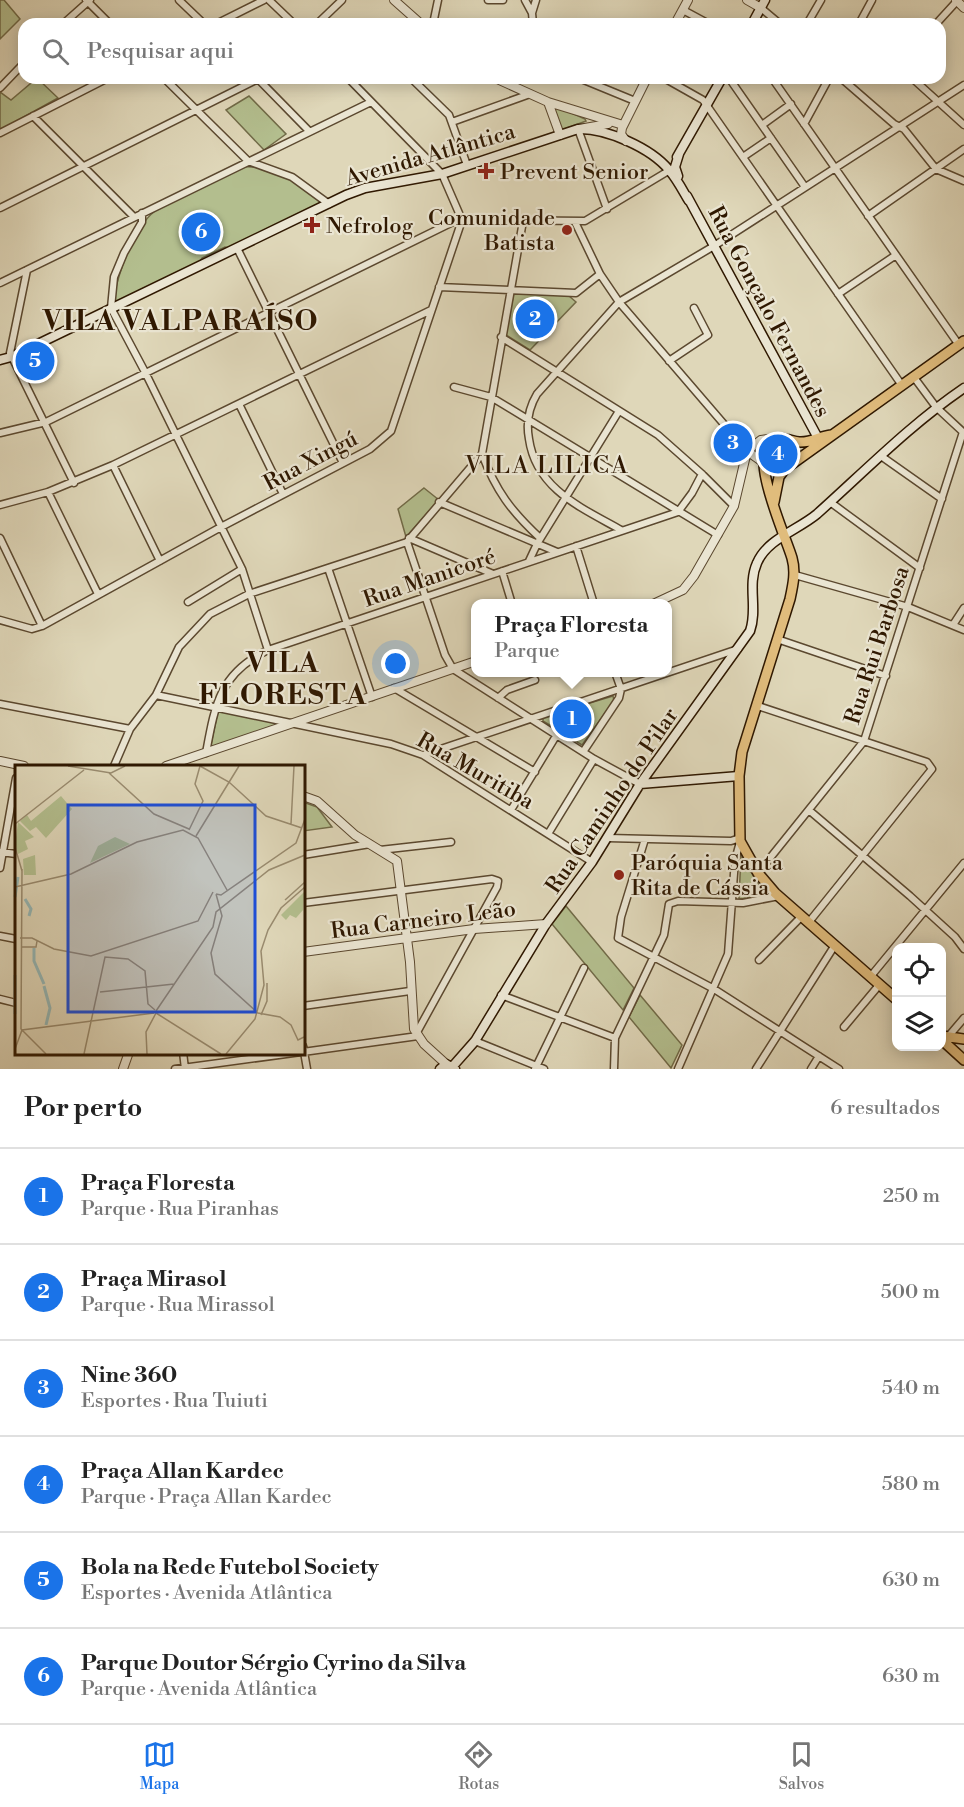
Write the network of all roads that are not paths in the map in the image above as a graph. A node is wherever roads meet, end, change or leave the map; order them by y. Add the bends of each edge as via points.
1 (179, 0) edge
2 (264, 0) edge
3 (270, 0) edge
4 (342, 0) edge
5 (394, 0) edge
6 (438, 0) edge
7 (488, 0) edge
8 (503, 0) edge
9 (525, 0) edge
10 (536, 0) edge
11 (688, 0) edge
12 (747, 0) edge
13 (820, 0) edge
14 (873, 0) edge
15 (88, 1) edge
16 (956, 1) edge
17 (763, 4) edge
18 (964, 8) edge
19 (683, 10) junction
20 (532, 13) junction
21 (70, 18) edge
22 (104, 18) edge
23 (198, 18) edge
24 (228, 18) edge
25 (288, 18) edge
26 (323, 18) edge
27 (412, 18) edge
28 (434, 18) edge
29 (532, 18) edge
30 (678, 18) edge
31 (698, 18) edge
32 (755, 18) edge
33 (775, 18) edge
34 (810, 18) edge
35 (862, 18) edge
36 (941, 18) edge
37 (18, 69) edge
38 (96, 84) edge
39 (170, 84) edge
40 (248, 84) edge
41 (263, 84) edge
42 (354, 84) edge
43 (417, 84) edge
44 (508, 84) edge
45 (594, 84) edge
46 (644, 84) edge
47 (675, 84) edge
48 (719, 84) edge
49 (733, 84) edge
50 (778, 84) edge
51 (826, 84) edge
52 (848, 84) edge
53 (918, 84) edge
54 (964, 86) edge
55 (0, 87) edge
56 (530, 94) junction
57 (636, 101) junction
58 (371, 102) junction
59 (548, 102) junction
60 (938, 102) junction
61 (791, 104) junction
62 (706, 106) junction
63 (196, 110) junction
64 (33, 116) junction
65 (452, 122) junction
66 (804, 124) junction
67 (619, 125) junction
68 (762, 125) junction
69 (964, 125) edge
70 (900, 127) junction
71 (579, 129) junction
72 (309, 131) junction
73 (0, 133) edge
74 (560, 135) junction
75 (771, 138) junction
76 (626, 141) junction
77 (964, 149) edge
78 (679, 154) junction
79 (743, 157) junction
80 (660, 160) junction
81 (248, 161) junction
82 (467, 165) junction
83 (83, 166) junction
84 (835, 168) junction
85 (936, 169) junction
86 (670, 170) junction
87 (442, 174) junction
88 (964, 181) edge
89 (805, 187) junction
90 (689, 201) junction
91 (329, 204) junction
92 (776, 206) junction
93 (0, 208) edge
94 (607, 209) junction
95 (142, 213) junction
96 (868, 216) junction
97 (134, 217) junction
98 (462, 219) junction
99 (523, 221) junction
100 (575, 222) junction
101 (714, 246) junction
102 (237, 248) junction
103 (896, 255) junction
104 (27, 270) junction
105 (600, 274) junction
106 (0, 284) edge
107 (439, 287) junction
108 (511, 289) junction
109 (838, 294) junction
110 (619, 302) junction
111 (111, 308) junction
112 (694, 308) dead end
113 (431, 310) junction
114 (268, 312) junction
115 (501, 337) junction
116 (962, 343) edge
117 (12, 357) junction
118 (0, 360) edge
119 (669, 361) junction
120 (146, 372) junction
121 (301, 373) junction
122 (556, 373) junction
123 (913, 376) junction
124 (902, 384) junction
125 (454, 387) dead end
126 (964, 388) edge
127 (491, 397) junction
128 (239, 404) junction
129 (936, 407) junction
130 (619, 411) junction
131 (527, 418) junction
132 (46, 422) junction
133 (0, 433) edge
134 (963, 433) edge
135 (176, 435) junction
136 (831, 435) junction
137 (818, 438) junction
138 (781, 439) junction
139 (813, 448) junction
140 (747, 451) junction
141 (482, 454) junction
142 (881, 456) junction
143 (591, 458) junction
144 (760, 461) junction
145 (343, 463) junction
146 (113, 465) junction
147 (789, 466) junction
148 (744, 470) junction
149 (702, 474) junction
150 (74, 483) junction
151 (48, 492) junction
152 (283, 494) junction
153 (565, 498) junction
154 (942, 499) junction
155 (439, 502) junction
156 (774, 502) junction
157 (830, 502) junction
158 (0, 505) edge
159 (734, 506) junction
160 (678, 512) junction
161 (221, 527) junction
162 (621, 530) junction
163 (718, 535) junction
164 (784, 536) junction
165 (0, 538) edge
166 (408, 540) junction
167 (538, 541) junction
168 (576, 546) junction
169 (557, 552) junction
170 (160, 561) junction
171 (529, 561) junction
172 (328, 568) junction
173 (920, 568) junction
174 (242, 569) junction
175 (502, 571) junction
176 (493, 574) junction
177 (795, 575) junction
178 (98, 594) junction
179 (249, 594) junction
180 (426, 597) junction
181 (511, 599) edge
182 (593, 599) edge
183 (662, 599) edge
184 (188, 602) dead end
185 (908, 607) junction
186 (964, 608) edge
187 (0, 620) edge
188 (346, 624) junction
189 (953, 625) junction
190 (42, 626) junction
191 (964, 630) edge
192 (777, 639) junction
193 (740, 648) junction
194 (268, 650) junction
195 (718, 656) junction
196 (471, 663) edge
197 (727, 666) junction
198 (453, 669) junction
199 (672, 672) edge
200 (886, 676) junction
201 (617, 677) edge
202 (656, 677) edge
203 (535, 680) dead end
204 (394, 688) junction
205 (621, 689) junction
206 (156, 695) junction
207 (372, 696) junction
208 (498, 698) junction
209 (0, 704) edge
210 (758, 706) junction
211 (216, 708) junction
212 (530, 718) junction
213 (293, 724) junction
214 (130, 729) junction
215 (556, 736) junction
216 (477, 737) junction
217 (864, 741) junction
218 (583, 752) junction
219 (206, 753) junction
220 (423, 754) junction
221 (594, 759) junction
222 (0, 761) edge
223 (16, 765) edge
224 (114, 765) edge
225 (169, 765) edge
226 (535, 772) junction
227 (739, 776) junction
228 (15, 783) edge
229 (640, 784) junction
230 (304, 796) edge
231 (511, 810) junction
232 (810, 811) junction
233 (548, 834) junction
234 (608, 838) junction
235 (645, 839) junction
236 (740, 840) junction
237 (451, 842) dead end
238 (370, 844) junction
239 (380, 850) junction
240 (2, 852) edge
241 (304, 855) edge
242 (863, 856) junction
243 (592, 862) junction
244 (964, 863) edge
245 (0, 868) edge
246 (758, 873) junction
247 (402, 891) junction
248 (779, 896) junction
249 (304, 903) edge
250 (732, 903) junction
251 (926, 910) junction
252 (806, 919) junction
253 (546, 924) junction
254 (474, 929) junction
255 (0, 936) edge
256 (407, 938) junction
257 (15, 939) edge
258 (835, 945) junction
259 (964, 949) edge
260 (304, 952) edge
261 (654, 956) junction
262 (759, 960) dead end
263 (584, 968) dead end
264 (871, 976) junction
265 (880, 984) junction
266 (714, 989) junction
267 (410, 990) junction
268 (501, 996) junction
269 (895, 997) edge
270 (0, 999) edge
271 (15, 1003) edge
272 (304, 1006) edge
273 (560, 1018) junction
274 (964, 1018) edge
275 (844, 1027) dead end
276 (780, 1031) junction
277 (417, 1035) junction
278 (946, 1035) edge
279 (615, 1038) junction
280 (946, 1038) edge
281 (964, 1039) edge
282 (475, 1041) junction
283 (946, 1041) edge
284 (304, 1052) edge
285 (129, 1054) edge
286 (287, 1054) edge
287 (303, 1054) edge
288 (819, 1056) junction
289 (964, 1060) edge
290 (447, 1067) edge
291 (185, 1068) edge
292 (536, 1068) edge
293 (123, 1069) edge
294 (176, 1069) edge
295 (307, 1069) edge
296 (544, 1069) edge
297 (614, 1069) edge
298 (678, 1069) edge
299 (756, 1069) edge
300 (811, 1069) edge
301 (839, 1069) edge

1 - 23 street
2 - 24 street
3 - 25 street
4 - 26 street
5 - 27 street
6 - 28 street
7 - 8 street
9 - 20 street
10 - 20 street
11 - 19 street
12 - 17 street
13 - 34 street
14 - 35 street
15 - 21 street
15 - 22 street
16 - 18 street
16 - 36 street
17 - 32 main road
17 - 33 street
19 - 30 street
19 - 31 street
20 - 29 street
37 - 55 street
38 - 64 street
39 - 63 street
40 - 63 street
41 - 72 street
42 - 58 street
43 - 65 street
44 - 56 street
45 - 57 street
46 - 57 street
47 - 62 street via 703,100
48 - 62 main road
49 - 68 street
50 - 61 street
51 - 66 street
52 - 70 street
53 - 60 street
54 - 60 street
56 - 59 street
56 - 65 street
57 - 67 street
58 - 72 street
58 - 87 street
59 - 67 street
59 - 74 street
60 - 69 street
60 - 70 street
61 - 66 street
61 - 68 street
62 - 78 main road
62 - 79 street
63 - 81 street
63 - 83 street
64 - 73 street
64 - 83 street
65 - 82 street
66 - 84 street
67 - 71 street, Avenida Atlântica via 593,124
67 - 76 street
68 - 75 street
70 - 84 street
70 - 85 street
71 - 74 main road, Avenida Atlântica
71 - 76 main road, Rua Gonçalo Fernandes via 600,129
71 - 94 street
72 - 81 street
74 - 82 main road, Avenida Atlântica
75 - 79 street
75 - 89 street
76 - 80 main road, Rua Gonçalo Fernandes
77 - 85 street
78 - 80 main road via 669,162
78 - 90 main road, Rua Gonçalo Fernandes via 675,170
79 - 92 street
80 - 86 main road, Rua Gonçalo Fernandes
81 - 91 street via 292,177
81 - 95 street
82 - 87 main road, Avenida Atlântica
83 - 93 street
83 - 97 street
84 - 89 street
84 - 96 street
85 - 88 street
85 - 96 street
86 - 90 main road, Rua Gonçalo Fernandes
86 - 94 street
87 - 91 main road, Avenida Atlântica via 365,188
87 - 98 street
89 - 92 street
90 - 101 main road, Rua Gonçalo Fernandes
91 - 102 main road, Avenida Atlântica
92 - 101 street
92 - 109 street
94 - 100 street via 589,220
95 - 97 street
95 - 111 street via 142,222 114,277
96 - 103 street
97 - 104 street
98 - 99 street
98 - 107 street, Rua Xingú
98 - 114 street
99 - 100 street
99 - 108 street
100 - 105 street
101 - 110 street
101 - 137 main road, Rua Gonçalo Fernandes
102 - 111 main road, Avenida Atlântica
102 - 114 street
103 - 109 street
103 - 116 street
104 - 106 street
104 - 117 street
105 - 108 street via 576,293
105 - 110 street
107 - 108 street
107 - 113 street, Rua Xingú
108 - 115 street
109 - 124 street
110 - 119 street
110 - 122 street
111 - 117 main road, Avenida Atlântica
111 - 120 street
112 - 119 street via 708,336
113 - 121 street
113 - 145 street, Rua Xingú via 391,431 370,449
114 - 120 street
114 - 121 street
115 - 122 street
115 - 127 street
116 - 123 main road
117 - 118 main road, Avenida Atlântica
117 - 132 street
119 - 140 street
120 - 132 street
120 - 135 street
121 - 128 street
121 - 145 street
122 - 130 street
122 - 131 street via 534,399
123 - 124 main road
123 - 129 street
124 - 136 main road
125 - 127 street
126 - 129 main road, Rua Caminho do Pilar
127 - 131 street
127 - 141 street
128 - 135 street
128 - 152 street
129 - 134 street
129 - 142 main road, Rua Caminho do Pilar
130 - 143 street
130 - 149 street via 667,442
131 - 143 street
131 - 153 street via 536,463
132 - 133 street
132 - 150 street
134 - 154 street, Rua Rui Barbosa
135 - 146 street
135 - 161 street
136 - 137 main road
136 - 139 main road
137 - 138 main road via 802,442
137 - 139 main road
138 - 140 street via 761,440
138 - 144 main road via 764,448
138 - 147 main road via 794,451
139 - 147 main road
140 - 144 street
140 - 148 street
141 - 155 street
141 - 167 street via 510,509
142 - 154 street
142 - 157 main road, Rua Caminho do Pilar
143 - 153 street
143 - 160 street
144 - 147 main road via 776,470
144 - 148 street
144 - 156 main road
145 - 152 street, Rua Xingú
146 - 150 street
146 - 170 street
147 - 156 main road via 778,480
148 - 159 street
149 - 159 street
149 - 160 street
150 - 151 street
151 - 158 street
151 - 178 street
152 - 161 street, Rua Xingú
153 - 162 street
153 - 167 street
154 - 173 street, Rua Rui Barbosa
155 - 166 street
155 - 167 street
156 - 164 main road
157 - 164 main road, Rua Caminho do Pilar
157 - 173 street
159 - 163 street
160 - 162 street, Rua Manicoré
160 - 163 street
161 - 170 street, Rua Xingú
161 - 174 street
162 - 168 street, Rua Manicoré
163 - 183 street via 682,590
164 - 177 main road
164 - 193 main road, Rua Caminho do Pilar via 757,562 752,583 753,623
165 - 190 street
166 - 172 street
166 - 176 street
166 - 180 street
167 - 169 street
167 - 171 street
168 - 169 street, Rua Manicoré
168 - 182 street
169 - 171 street, Rua Manicoré
170 - 178 street, Rua Xingú
171 - 175 street, Rua Manicoré
172 - 179 street
172 - 188 street
173 - 185 street, Rua Rui Barbosa
174 - 179 street
174 - 184 street
175 - 176 street, Rua Manicoré
175 - 181 street
176 - 180 street, Rua Manicoré
177 - 185 street
177 - 192 main road
178 - 190 street, Rua Xingú
179 - 194 street
179 - 206 street via 210,614 187,636
180 - 188 street, Rua Manicoré
180 - 198 street via 444,655
185 - 189 street
185 - 200 street, Rua Rui Barbosa
186 - 189 street
187 - 190 street via 32,628
188 - 194 street, Rua Manicoré
188 - 207 street
189 - 191 street
192 - 200 street
192 - 210 main road
193 - 195 street
193 - 197 main road, Rua Caminho do Pilar
194 - 211 street, Rua Manicoré via 239,666
195 - 197 street
195 - 199 street
196 - 198 street
197 - 229 main road, Rua Caminho do Pilar
198 - 204 street
198 - 208 street
200 - 217 street, Rua Rui Barbosa
201 - 205 street
202 - 205 street
203 - 208 street via 507,690
204 - 207 street
204 - 216 street
205 - 212 street
205 - 218 street via 616,704
206 - 211 street, Rua Muritiba
206 - 214 street
207 - 213 street
208 - 212 street
209 - 214 street
210 - 217 street
210 - 227 main road via 742,752
211 - 213 street, Rua Muritiba
211 - 219 street, Rua Manicoré
212 - 215 street
212 - 216 street
213 - 219 street
213 - 220 street, Rua Muritiba
214 - 224 street
215 - 218 street
215 - 226 street
216 - 220 street
216 - 226 street
217 - 232 street, Rua Rui Barbosa
217 - 242 street via 931,765 930,774
218 - 221 street
219 - 225 street
220 - 231 street, Rua Muritiba
221 - 229 street
221 - 233 street
222 - 223 street
226 - 231 street
227 - 229 main road
227 - 236 main road
228 - 240 street
229 - 234 main road, Rua Caminho do Pilar
230 - 238 street via 317,801
231 - 233 street, Rua Muritiba
232 - 242 street
232 - 246 street, Rua Rui Barbosa
233 - 243 street, Rua Muritiba
234 - 235 street
234 - 243 main road, Rua Caminho do Pilar
235 - 236 street
235 - 261 street via 617,936
236 - 246 main road
236 - 250 street
237 - 239 street
238 - 239 street
238 - 241 street
239 - 247 street via 398,864
240 - 245 street
242 - 251 street
242 - 252 street
243 - 253 main road, Rua Caminho do Pilar
244 - 251 street
246 - 248 main road
247 - 249 street
247 - 254 street via 498,881
247 - 256 street
248 - 250 street
248 - 252 main road
250 - 261 street via 669,904 665,932
250 - 266 street via 728,954
251 - 259 street
251 - 264 street
252 - 258 main road
252 - 262 street
253 - 254 street, Rua Carneiro Leão
253 - 268 main road, Rua Caminho do Pilar
254 - 256 street, Rua Carneiro Leão
254 - 277 street
255 - 257 street
256 - 260 street, Rua Carneiro Leão
256 - 267 street
258 - 264 main road
258 - 276 street
261 - 266 street
261 - 279 street
263 - 273 street
264 - 265 main road
265 - 269 main road
265 - 275 street
266 - 276 street
266 - 298 street
267 - 272 street
267 - 277 street
268 - 273 street
268 - 282 main road, Rua Caminho do Pilar
270 - 271 street
273 - 279 street
273 - 292 street
274 - 278 street
276 - 288 street
276 - 299 street
277 - 284 street
277 - 290 street
279 - 297 street
280 - 281 main road
282 - 290 main road, Rua Caminho do Pilar
282 - 292 street
283 - 289 main road
285 - 293 street
286 - 291 street
287 - 295 street
288 - 300 street
288 - 301 street
291 - 294 street
292 - 296 street

